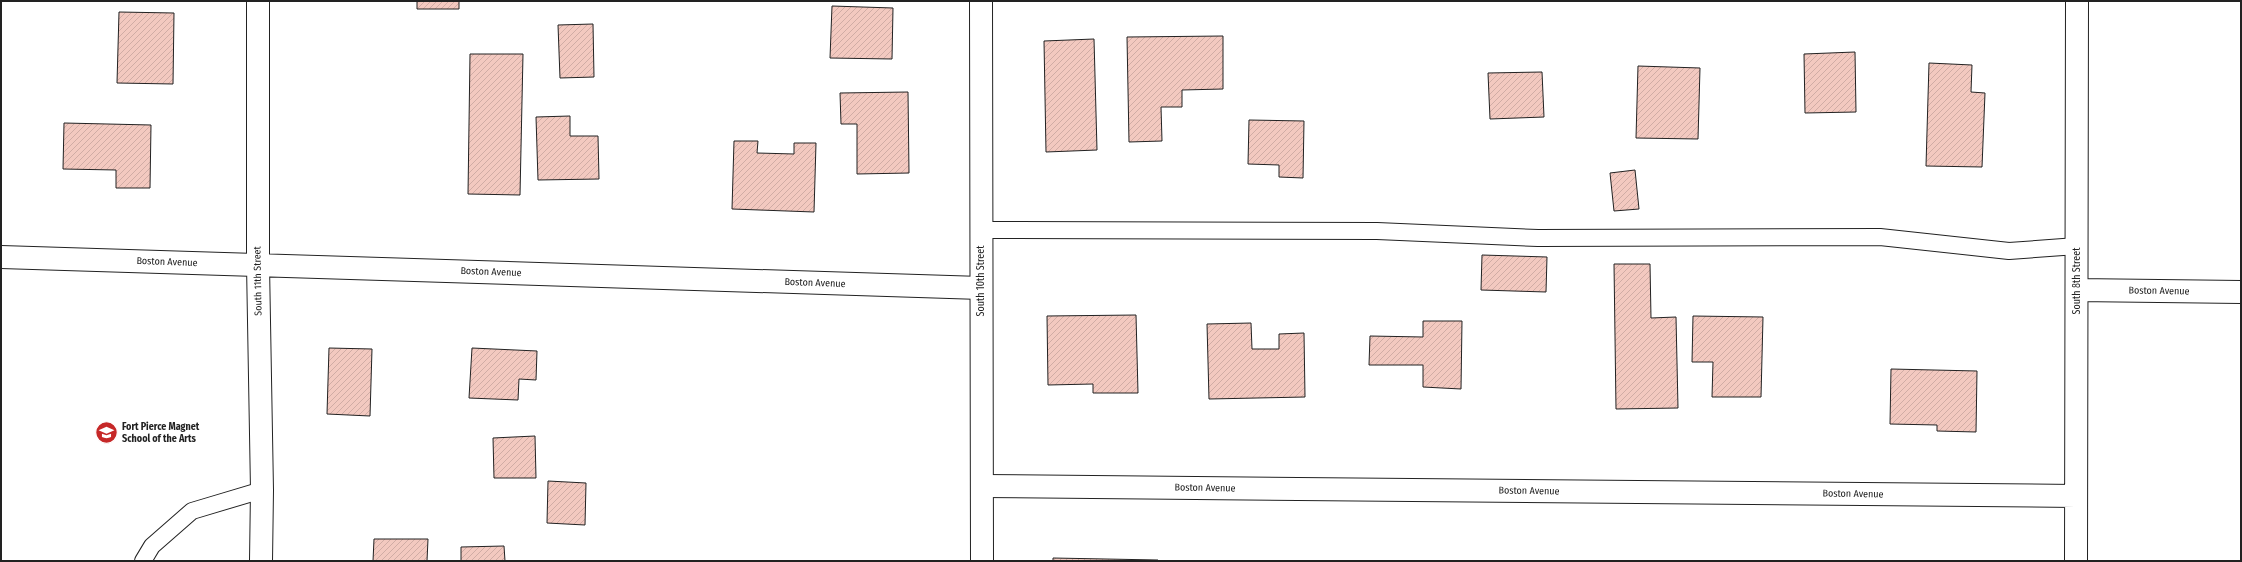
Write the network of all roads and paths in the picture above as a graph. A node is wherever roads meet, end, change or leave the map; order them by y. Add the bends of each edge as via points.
1 (258, 1) edge
2 (981, 1) edge
3 (2077, 1) edge
4 (981, 230) junction
5 (2077, 246) junction
6 (1, 256) edge
7 (258, 265) junction
8 (981, 288) junction
9 (2077, 290) junction
10 (2241, 292) edge
11 (982, 486) junction
12 (262, 490) junction
13 (2076, 496) junction
14 (143, 561) edge
15 (261, 561) edge
16 (982, 561) edge
17 (2076, 561) edge

1 - 7 street, South 11th Street
2 - 4 street, South 10th Street
3 - 5 street, South 8th Street
4 - 5 lane via 1377,231 1538,238 1880,237 2009,251
4 - 8 street, South 10th Street
5 - 9 street, South 8th Street
6 - 7 street, Boston Avenue
7 - 8 street, Boston Avenue
7 - 12 street, South 11th Street
8 - 11 street, South 10th Street
9 - 10 street, Boston Avenue
9 - 13 street, South 8th Street
11 - 13 street, Boston Avenue
11 - 16 street, South 10th Street
12 - 14 lane via 192,511 152,546
12 - 15 street, South 11th Street
13 - 17 street, South 8th Street

